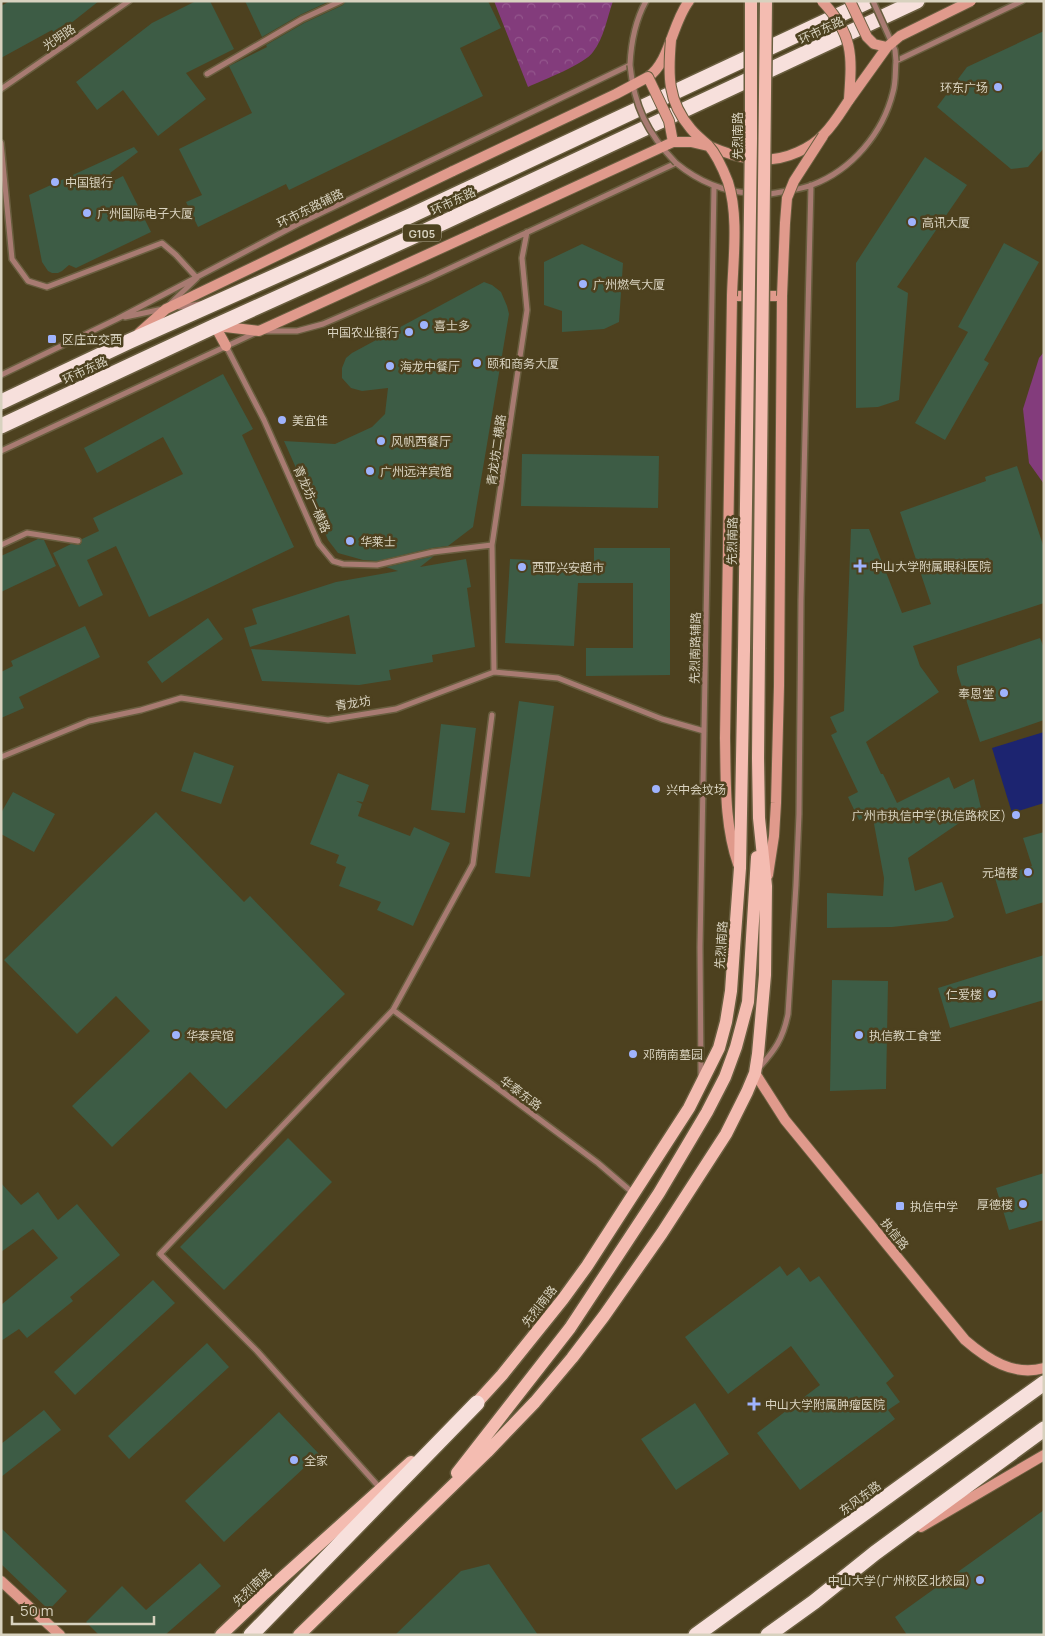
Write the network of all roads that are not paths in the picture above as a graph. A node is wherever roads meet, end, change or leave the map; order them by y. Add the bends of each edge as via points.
1 (129, 1) edge
2 (341, 1) edge
3 (646, 1) edge
4 (689, 1) edge
5 (751, 1) edge
6 (766, 1) edge
7 (822, 1) edge
8 (850, 1) edge
9 (869, 1) edge
10 (874, 1) edge
11 (917, 1) edge
12 (971, 1) edge
13 (1022, 1) edge
14 (671, 40) junction
15 (887, 47) junction
16 (896, 61) junction
17 (630, 64) junction
18 (207, 74) dead end
19 (648, 77) junction
20 (1, 90) edge
21 (849, 100) junction
22 (823, 136) junction
23 (673, 142) junction
24 (1, 144) edge
25 (709, 146) junction
26 (676, 163) junction
27 (812, 185) junction
28 (714, 187) junction
29 (527, 232) junction
30 (197, 278) junction
31 (732, 296) junction
32 (782, 296) junction
33 (222, 300) junction
34 (166, 309) junction
35 (117, 319) junction
36 (215, 326) junction
37 (259, 331) junction
38 (130, 341) junction
39 (226, 346) junction
40 (1, 375) edge
41 (1, 402) edge
42 (1, 426) edge
43 (1, 451) edge
44 (78, 541) dead end
45 (1, 545) edge
46 (492, 545) junction
47 (494, 672) junction
48 (492, 714) dead end
49 (704, 732) junction
50 (1, 758) edge
51 (759, 818) junction
52 (740, 868) junction
53 (766, 886) junction
54 (393, 1010) junction
55 (755, 1073) junction
56 (701, 1086) junction
57 (634, 1194) junction
58 (1044, 1368) edge
59 (1044, 1383) edge
60 (477, 1403) junction
61 (1044, 1429) edge
62 (1044, 1455) edge
63 (381, 1488) junction
64 (428, 1510) junction
65 (875, 1554) junction
66 (1, 1581) edge
67 (60, 1635) edge
68 (221, 1635) edge
69 (251, 1635) edge
70 (299, 1635) edge
71 (694, 1635) edge
72 (768, 1635) edge

1 - 20 street, 光明路
2 - 18 street via 302,19
3 - 17 street via 639,13
4 - 14 main road
5 - 52 main road, 先烈南路, bridge
6 - 51 main road, bridge
7 - 21 main road, bridge via 843,28 850,51
8 - 15 main road, bridge via 867,37 874,44
9 - 33 highway, 环市东路 / G105 via 410,216
10 - 16 street, bridge via 895,50
11 - 36 highway, 环市东路 / G105 via 375,255
12 - 15 main road, bridge via 900,36
13 - 16 street
14 - 19 main road, bridge via 660,63
14 - 25 main road, bridge via 668,77 674,102 686,122
15 - 21 main road, bridge
16 - 27 street via 894,91 871,140 837,172
17 - 26 street, bridge via 638,107 653,135
17 - 30 street, 环市东路辅路 via 298,224
19 - 23 main road, bridge via 668,121
19 - 34 main road, bridge
21 - 22 main road
22 - 25 main road, bridge via 803,150 762,160 730,156
22 - 32 main road, bridge via 794,181 788,198
23 - 25 main road, bridge
23 - 37 main road, bridge
24 - 30 street via 12,259 28,280 47,287 162,243
25 - 31 main road, bridge via 723,170 732,198
26 - 28 street via 690,175
26 - 29 street
27 - 28 street, bridge via 770,194
27 - 55 street via 799,814 788,1014 780,1041
28 - 49 street, 先烈南路辅路
29 - 37 street via 323,324 297,331
29 - 46 street, 青龙坊二横路 via 522,258 527,310
30 - 34 street
30 - 35 street, 环市东路辅路
31 - 32 main road, bridge
31 - 52 main road via 725,738 726,796 732,846
32 - 53 main road via 776,803
33 - 34 street
33 - 38 highway, 环市东路 / G105
34 - 35 street
34 - 38 main road
35 - 40 street, 环市东路辅路
36 - 37 main road
36 - 39 main road, 青龙坊一横路
36 - 42 highway, 环市东路 / G105
37 - 39 street
38 - 41 highway, 环市东路 / G105
39 - 43 street
39 - 46 street, 青龙坊一横路 via 264,420 318,544 333,561 377,565 433,552
44 - 45 street via 27,533
46 - 47 street, 青龙坊二横路
47 - 49 street, 青龙坊 via 558,678
47 - 50 street, 青龙坊 via 396,708 328,720 181,698 89,721
48 - 54 street via 473,864
49 - 56 street, 先烈南路辅路
51 - 53 main road
51 - 64 main road via 748,1002 725,1077 659,1193 570,1328
52 - 56 main road, 先烈南路 via 726,1022 719,1048
53 - 55 main road via 765,975
54 - 57 street, 华泰东路 via 598,1163
54 - 63 street via 160,1254 257,1351
55 - 58 main road, 执信路 via 786,1120 965,1340 998,1364 1024,1370
55 - 64 main road via 726,1134 604,1316 535,1402
56 - 57 main road, 先烈南路
57 - 60 main road, 先烈南路 via 564,1298
59 - 71 highway, 东风东路
60 - 63 main road, 先烈南路
60 - 69 highway
61 - 65 highway
62 - 65 main road
63 - 68 main road, 先烈南路
64 - 70 main road
65 - 72 highway
66 - 67 main road

